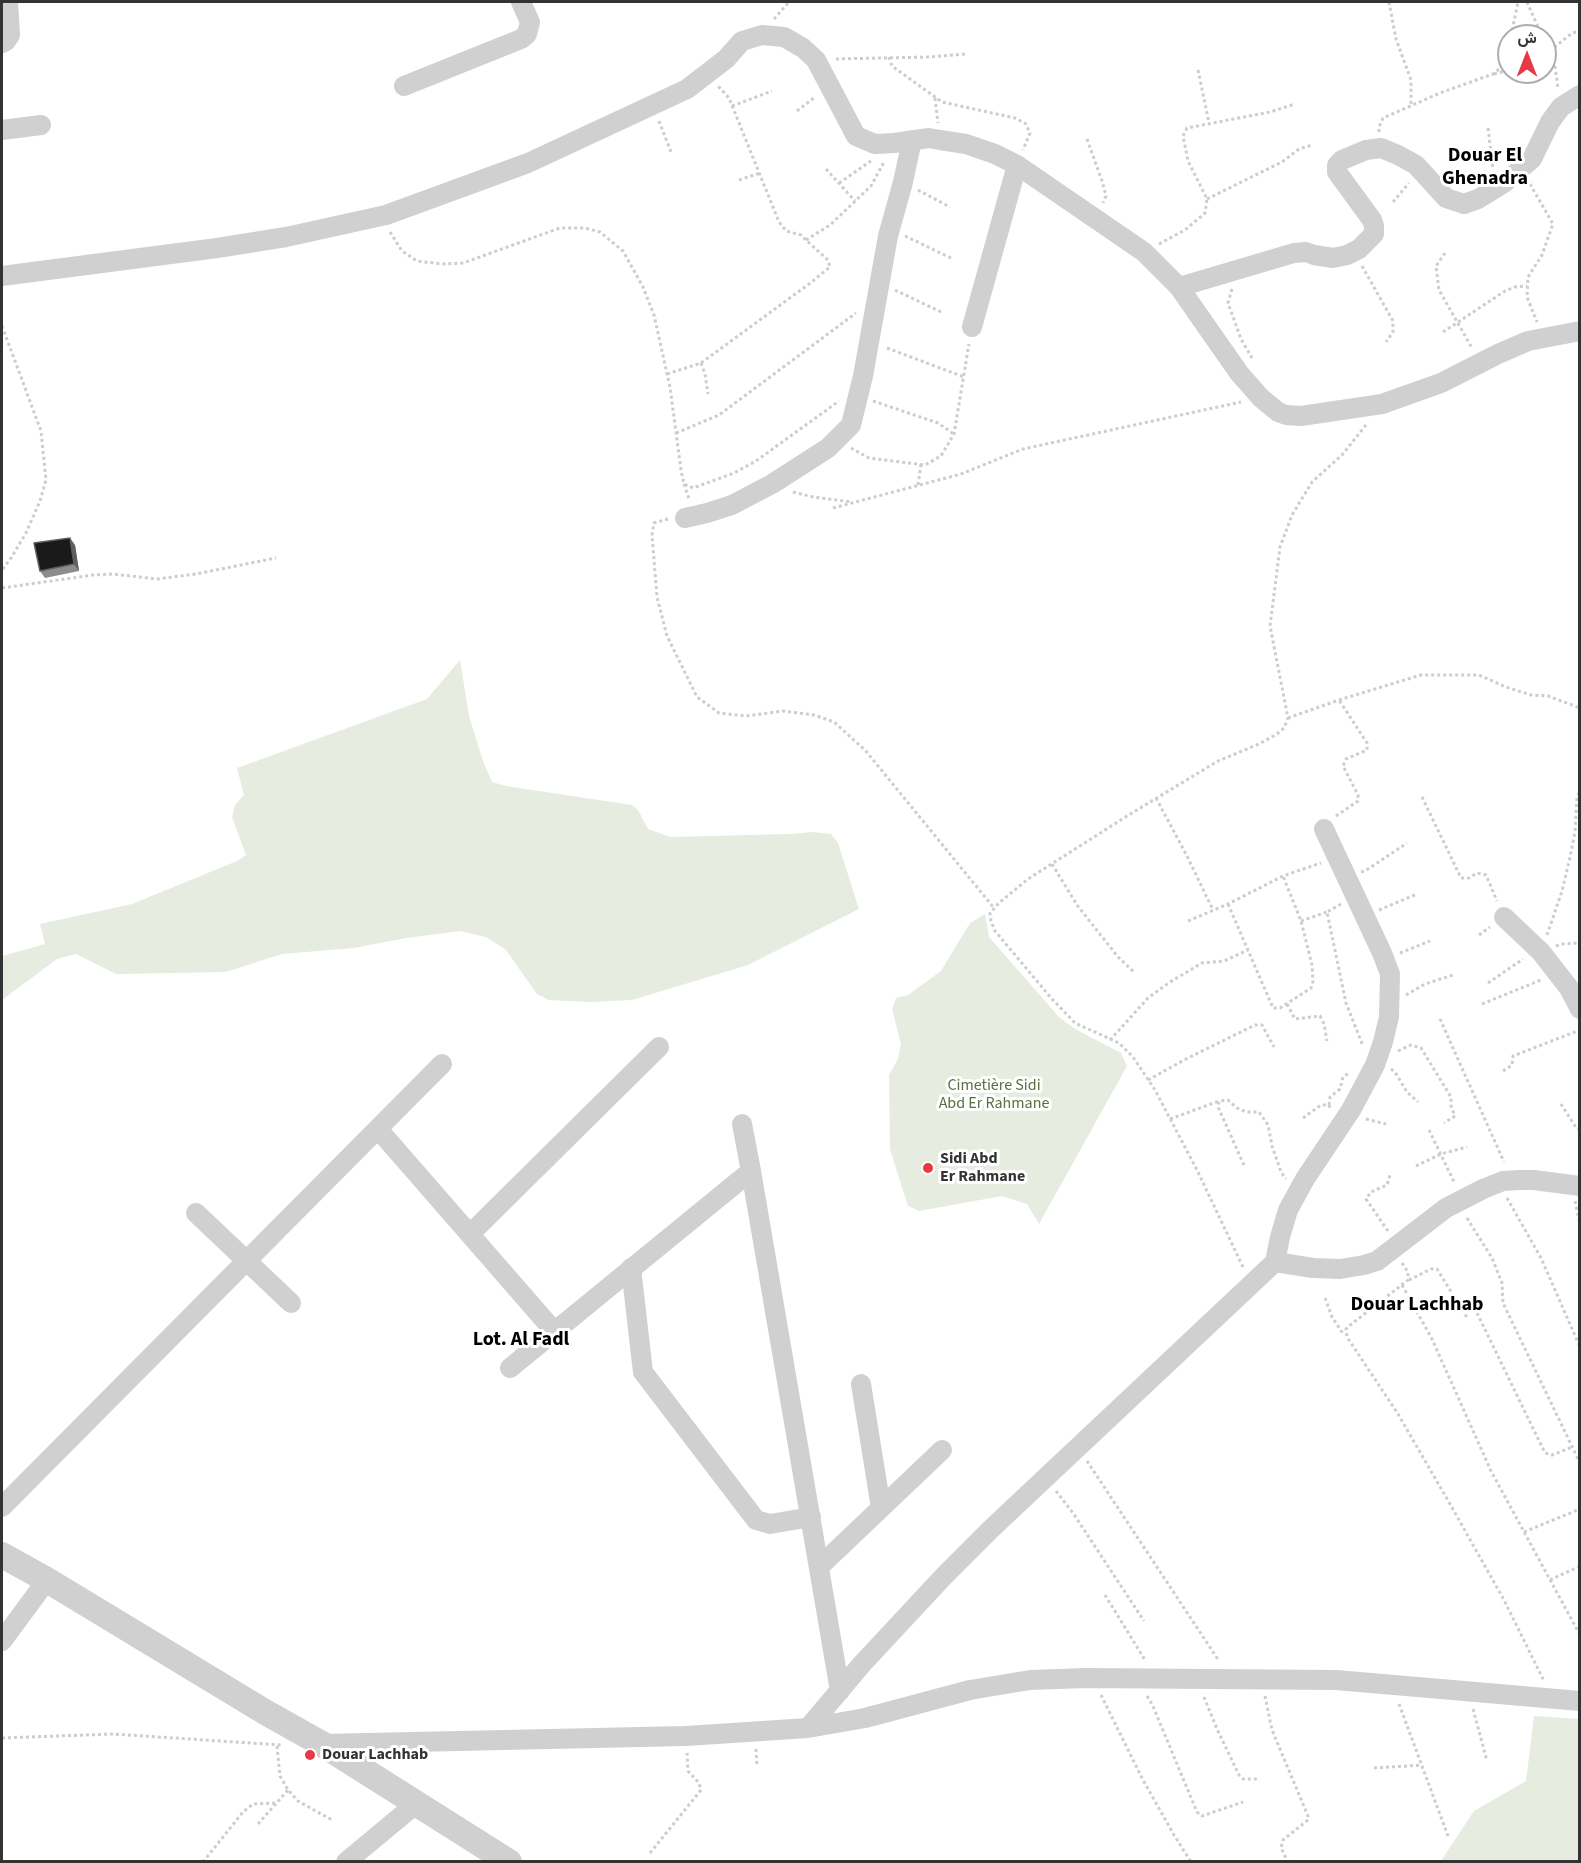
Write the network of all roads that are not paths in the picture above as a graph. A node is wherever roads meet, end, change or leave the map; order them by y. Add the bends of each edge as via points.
1 (8, 2) edge
2 (521, 2) edge
3 (2, 43) edge
4 (404, 86) dead end
5 (1580, 95) edge
6 (41, 124) dead end
7 (2, 130) edge
8 (912, 140) junction
9 (1017, 165) junction
10 (5, 271) edge
11 (1179, 287) junction
12 (972, 327) road end
13 (1580, 331) edge
14 (685, 518) road end
15 (1324, 830) road end
16 (1504, 916) road end
17 (1580, 1009) edge
18 (659, 1047) dead end
19 (442, 1064) dead end
20 (742, 1124) dead end
21 (378, 1130) junction
22 (751, 1171) junction
23 (1580, 1186) edge
24 (196, 1213) dead end
25 (470, 1234) junction
26 (1275, 1262) junction
27 (246, 1263) junction
28 (631, 1268) junction
29 (291, 1303) dead end
30 (554, 1331) junction
31 (510, 1368) dead end
32 (861, 1384) dead end
33 (942, 1450) dead end
34 (2, 1507) edge
35 (881, 1508) junction
36 (811, 1517) junction
37 (2, 1555) edge
38 (819, 1567) junction
39 (48, 1580) junction
40 (2, 1641) edge
41 (840, 1690) junction
42 (1580, 1701) edge
43 (808, 1728) junction
44 (322, 1744) junction
45 (417, 1803) junction
46 (346, 1862) edge
47 (509, 1862) edge

1 - 3 street via 10,35
2 - 4 street via 530,22 521,39
5 - 11 street via 1561,107 1532,159 1521,170 1471,201 1464,204 1446,198 1416,165 1398,155 1381,148 1366,150 1342,160 1338,172 1372,220 1374,234 1367,243 1333,258 1300,252
6 - 7 street
8 - 9 street via 929,138 966,144
8 - 10 street via 874,144 855,136 816,60 784,37 762,35 742,41 726,59 687,89 654,105 528,163 379,216 217,248
8 - 14 street via 890,228 851,425 828,448 772,484 732,504
9 - 11 street via 1144,252
9 - 12 street
11 - 13 street via 1239,374 1261,398 1286,415 1382,404 1441,382 1528,341
15 - 26 street via 1390,974 1389,1017 1375,1065 1352,1110 1288,1210
16 - 17 street via 1557,973
18 - 25 street
19 - 21 street
20 - 22 street
21 - 25 street
21 - 27 street
22 - 28 street
22 - 36 street
23 - 26 street via 1534,1179 1483,1189 1446,1208 1377,1261 1364,1265 1340,1269
24 - 27 street
25 - 30 street
26 - 41 street via 944,1576
27 - 29 street
27 - 34 street
28 - 30 street
28 - 36 street via 643,1372 756,1520 770,1524
30 - 31 street
32 - 35 street
33 - 35 street
35 - 38 street
36 - 38 street
37 - 39 street
38 - 41 street
39 - 40 street
39 - 44 street
41 - 43 street
42 - 43 street via 1336,1680 1030,1680
43 - 44 street via 686,1736
44 - 45 street
45 - 46 street
45 - 47 street

